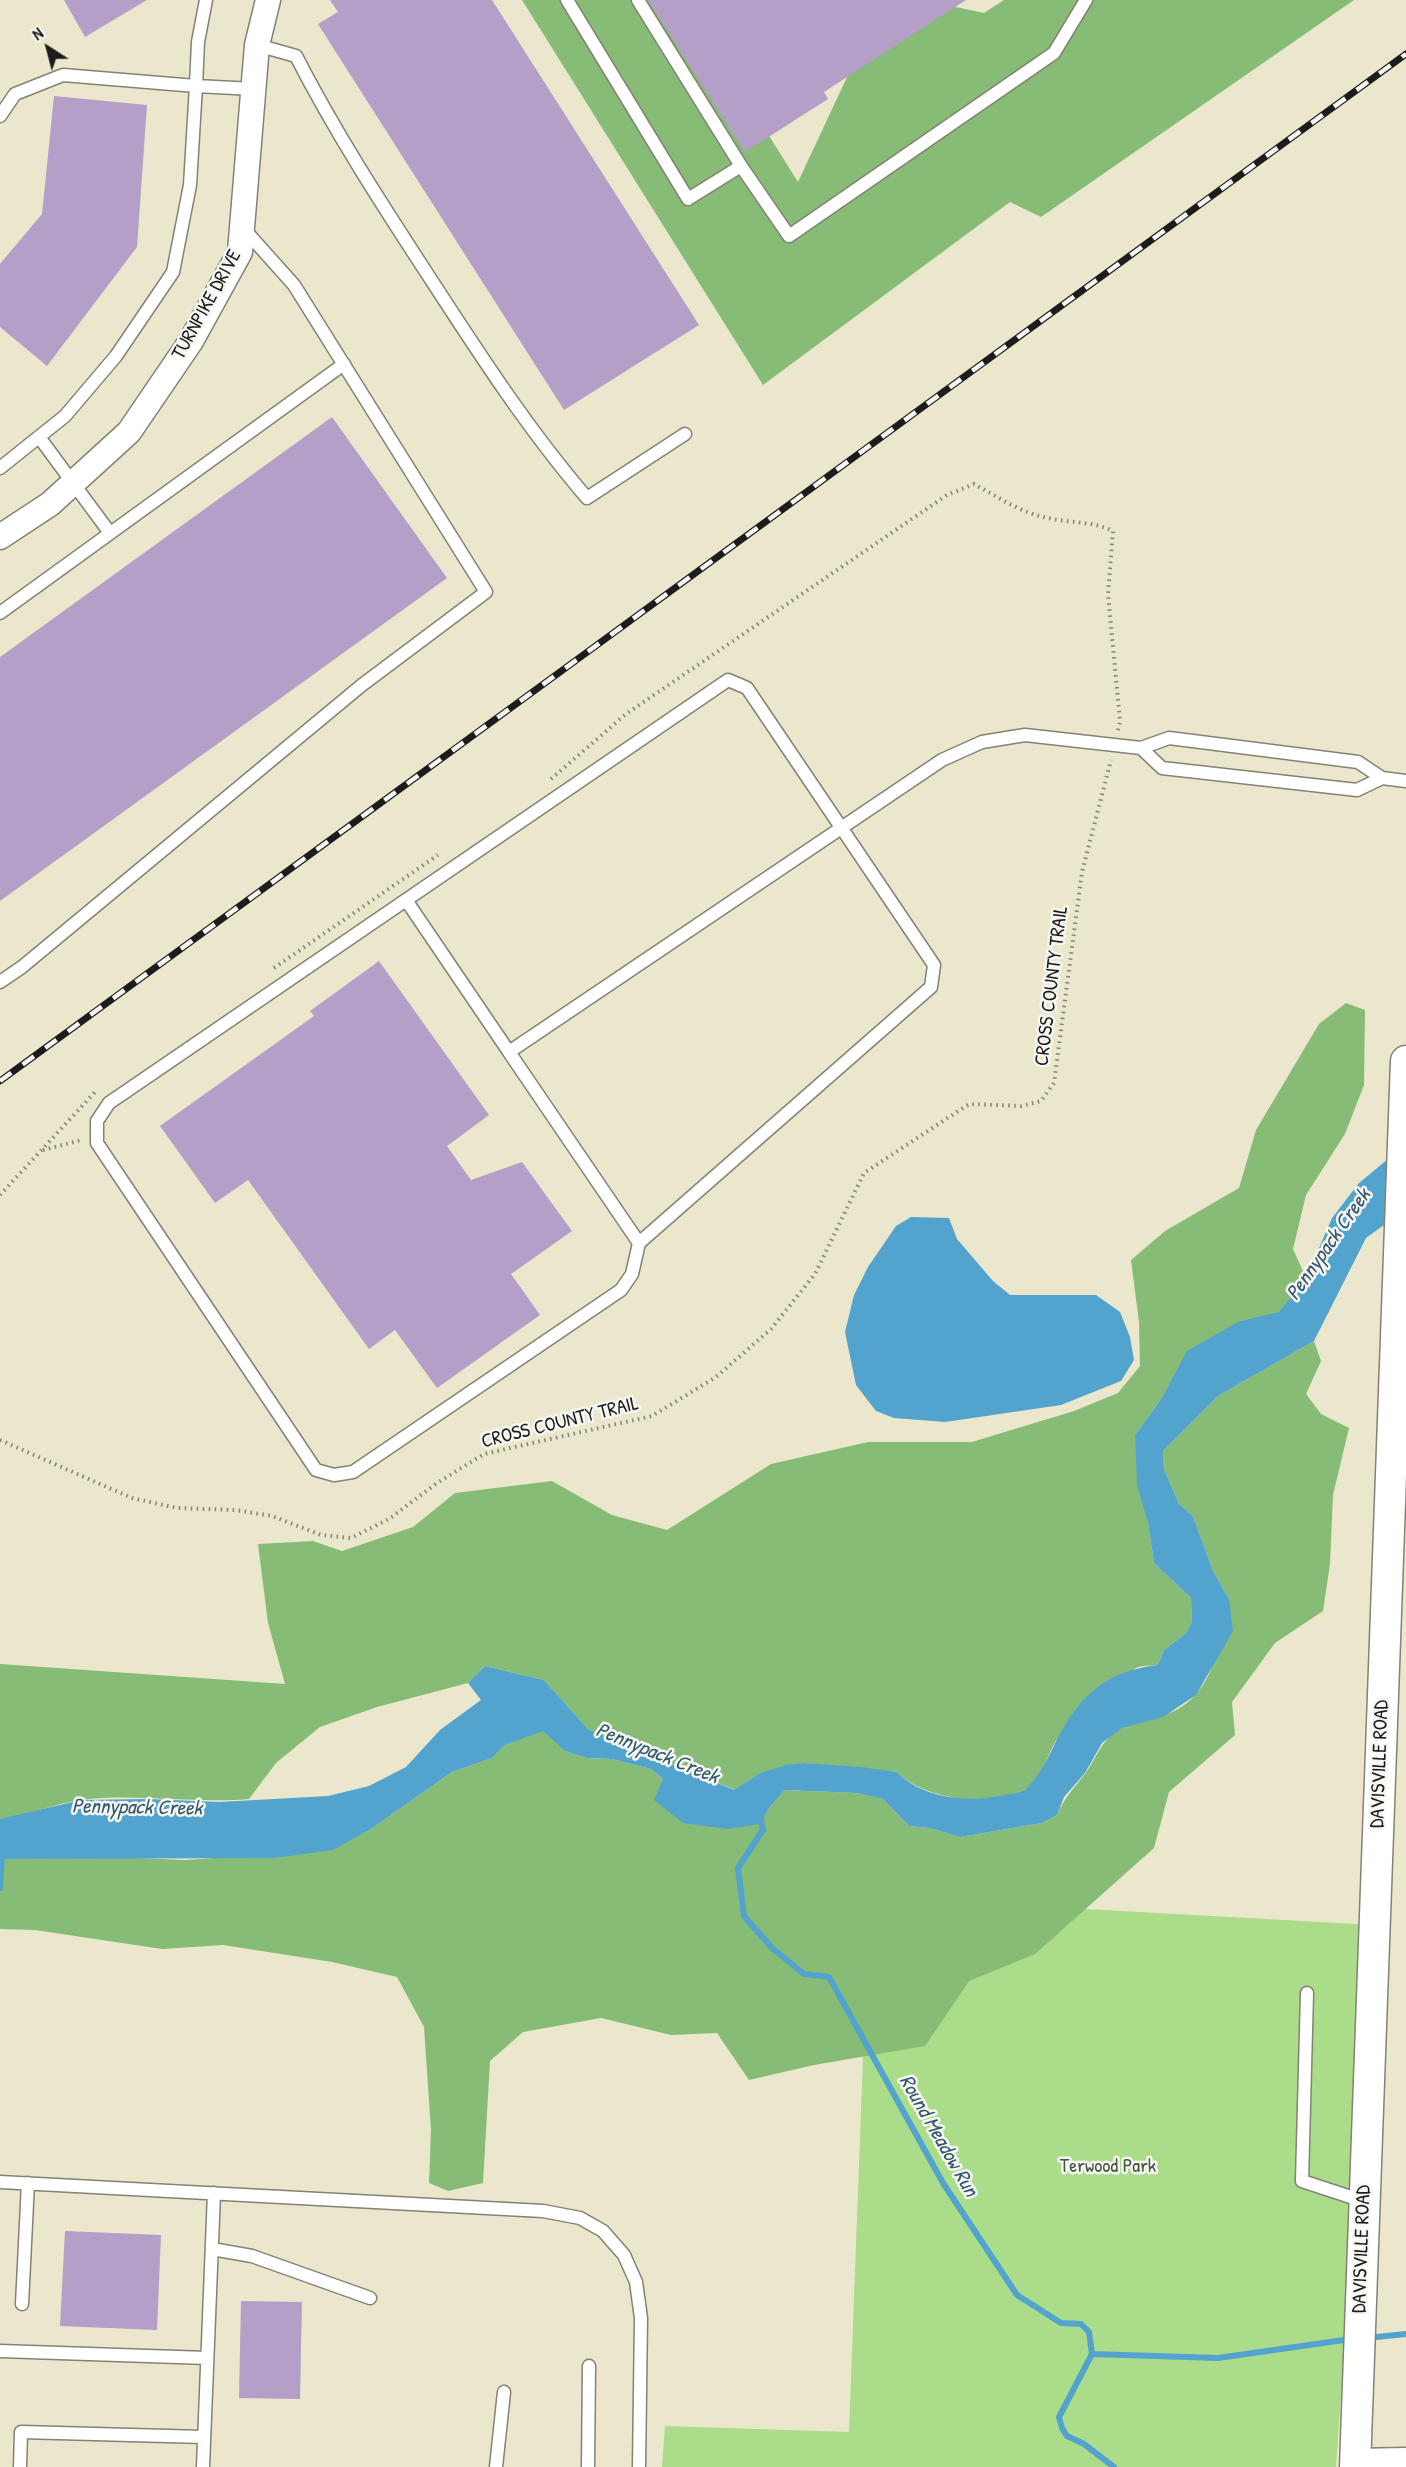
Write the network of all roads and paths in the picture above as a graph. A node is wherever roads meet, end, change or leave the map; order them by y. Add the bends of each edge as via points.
1 (206, 0) edge
2 (268, 0) edge
3 (567, 0) edge
4 (638, 0) edge
5 (1086, 0) edge
6 (257, 45) junction
7 (196, 86) junction
8 (254, 89) junction
9 (0, 116) edge
10 (741, 166) junction
11 (243, 228) junction
12 (344, 364) junction
13 (686, 434) dead end
14 (39, 437) junction
15 (0, 468) edge
16 (73, 483) junction
17 (110, 533) junction
18 (0, 537) edge
19 (0, 613) edge
20 (1141, 748) junction
21 (1110, 763) dead end
22 (1382, 778) junction
23 (1406, 781) edge
24 (842, 827) junction
25 (406, 900) junction
26 (0, 982) edge
27 (509, 1052) junction
28 (1406, 1060) edge
29 (97, 1136) junction
30 (43, 1149) dead end
31 (639, 1244) junction
32 (0, 1440) edge
33 (1398, 1491) edge
34 (1307, 1993) dead end
35 (0, 2182) edge
36 (28, 2183) junction
37 (214, 2193) junction
38 (1364, 2202) junction
39 (212, 2249) junction
40 (370, 2298) dead end
41 (22, 2304) dead end
42 (0, 2351) edge
43 (207, 2358) junction
44 (590, 2366) dead end
45 (504, 2392) dead end
46 (204, 2437) junction
47 (1406, 2460) edge
48 (1355, 2464) edge
49 (20, 2467) edge
50 (203, 2467) edge
51 (496, 2467) edge
52 (588, 2467) edge
53 (639, 2467) edge

1 - 7 lane via 198,42
2 - 6 street, TURNPIKE DRIVE
3 - 10 lane via 687,199
4 - 10 lane
5 - 10 lane via 1054,53 789,236
6 - 8 street, TURNPIKE DRIVE
6 - 13 lane via 296,56 332,126 504,393 586,498
7 - 8 lane
7 - 9 lane via 63,75 15,94
7 - 14 lane via 190,185 173,272 116,356 65,416
8 - 11 street, TURNPIKE DRIVE
11 - 12 lane via 294,285
11 - 16 street, TURNPIKE DRIVE via 240,252 191,341 129,432
12 - 17 lane
12 - 26 lane via 486,592 362,685
14 - 15 lane
14 - 16 lane
16 - 17 lane
16 - 18 street, TURNPIKE DRIVE via 50,504
17 - 19 lane
20 - 22 lane via 1169,738 1347,760 1359,762
20 - 22 lane via 1162,768 1357,790
20 - 24 lane via 1025,735 982,742 942,760
21 - 32 path, CROSS COUNTY TRAIL via 1082,872 1054,1083 1041,1101 1021,1106 969,1104 864,1173 814,1274 771,1329 716,1377 652,1416 484,1454 389,1519 351,1538 321,1535 272,1516 177,1508 132,1498
22 - 23 lane
24 - 25 lane via 747,688 728,680
24 - 27 lane
24 - 31 lane via 934,965 931,987
25 - 27 lane
25 - 29 lane via 110,1103 98,1121
27 - 31 lane
28 - 33 street, DAVISVILLE ROAD via 1399,1238
29 - 30 path
29 - 31 lane via 97,1143 316,1470 334,1475 353,1472 621,1290 632,1274
33 - 38 street, DAVISVILLE ROAD
34 - 38 lane via 1302,2181
35 - 36 lane
36 - 37 lane
36 - 41 lane
37 - 39 lane
37 - 53 lane via 543,2211 580,2218 603,2231 624,2255 636,2282 641,2318
38 - 48 street, DAVISVILLE ROAD
39 - 40 lane via 252,2256
39 - 43 lane
42 - 43 lane
43 - 46 lane
44 - 52 lane
45 - 51 lane
46 - 49 lane via 21,2432
46 - 50 lane
47 - 48 street

